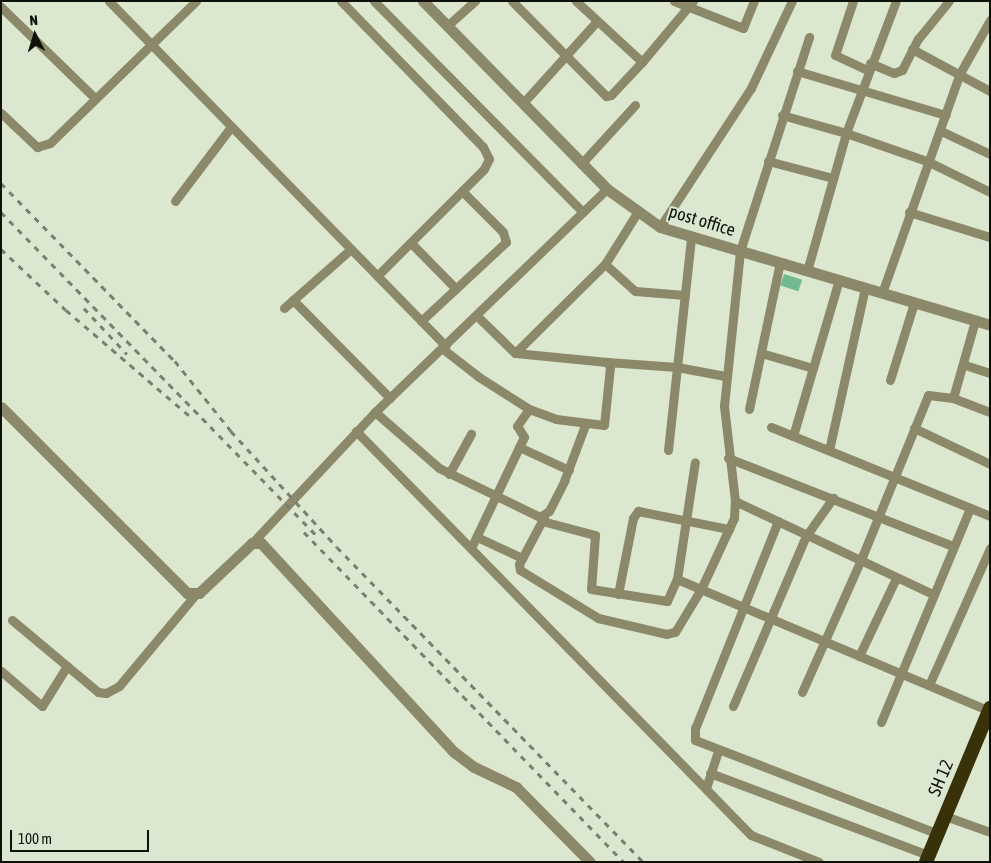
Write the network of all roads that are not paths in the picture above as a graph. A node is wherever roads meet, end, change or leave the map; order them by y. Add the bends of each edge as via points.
1 (109, 1) edge
2 (196, 1) edge
3 (341, 1) edge
4 (374, 1) edge
5 (423, 1) edge
6 (476, 1) edge
7 (512, 1) edge
8 (576, 1) edge
9 (674, 1) edge
10 (754, 1) edge
11 (792, 1) edge
12 (852, 1) edge
13 (896, 1) edge
14 (949, 1) edge
15 (692, 4) edge
16 (1, 7) edge
17 (990, 20) edge
18 (597, 21) junction
19 (447, 26) junction
20 (809, 37) dead end
21 (152, 44) junction
22 (912, 49) junction
23 (566, 56) junction
24 (642, 62) junction
25 (869, 66) junction
26 (798, 71) junction
27 (960, 75) junction
28 (861, 90) junction
29 (989, 90) edge
30 (95, 98) junction
31 (523, 103) junction
32 (635, 105) dead end
33 (1, 114) edge
34 (782, 115) junction
35 (946, 116) junction
36 (231, 127) junction
37 (941, 131) junction
38 (846, 133) junction
39 (990, 154) edge
40 (768, 161) junction
41 (927, 161) junction
42 (581, 164) junction
43 (833, 178) junction
44 (607, 189) junction
45 (462, 191) junction
46 (990, 192) edge
47 (175, 201) dead end
48 (583, 212) junction
49 (909, 212) junction
50 (638, 213) junction
51 (660, 227) junction
52 (990, 237) edge
53 (691, 238) junction
54 (411, 243) junction
55 (351, 249) junction
56 (740, 250) junction
57 (780, 262) junction
58 (605, 264) junction
59 (807, 271) junction
60 (378, 276) junction
61 (839, 280) junction
62 (865, 288) junction
63 (456, 289) junction
64 (882, 293) junction
65 (685, 294) junction
66 (293, 300) junction
67 (914, 303) junction
68 (284, 308) dead end
69 (477, 316) junction
70 (422, 321) junction
71 (974, 321) junction
72 (990, 325) edge
73 (444, 348) junction
74 (515, 353) junction
75 (761, 353) junction
76 (607, 362) junction
77 (965, 365) junction
78 (677, 367) junction
79 (813, 368) junction
80 (990, 373) edge
81 (726, 376) junction
82 (890, 380) dead end
83 (390, 398) junction
84 (953, 398) junction
85 (1, 408) edge
86 (749, 408) dead end
87 (529, 409) junction
88 (375, 412) junction
89 (990, 412) edge
90 (585, 425) junction
91 (771, 427) dead end
92 (914, 428) junction
93 (356, 431) junction
94 (471, 434) dead end
95 (793, 436) junction
96 (519, 448) junction
97 (668, 450) dead end
98 (829, 450) junction
99 (728, 458) junction
100 (695, 462) dead end
101 (990, 464) edge
102 (569, 470) junction
103 (449, 474) junction
104 (895, 476) junction
105 (497, 495) junction
106 (833, 498) junction
107 (735, 502) junction
108 (970, 508) junction
109 (878, 516) junction
110 (990, 516) edge
111 (543, 519) junction
112 (778, 521) junction
113 (687, 522) junction
114 (729, 529) junction
115 (806, 536) junction
116 (477, 537) junction
117 (252, 543) junction
118 (953, 546) junction
119 (472, 548) junction
120 (990, 548) edge
121 (522, 558) junction
122 (860, 562) junction
123 (896, 578) junction
124 (677, 579) junction
125 (700, 589) junction
126 (618, 594) junction
127 (933, 594) junction
128 (195, 595) junction
129 (742, 605) junction
130 (769, 618) junction
131 (12, 620) dead end
132 (823, 642) junction
133 (859, 656) junction
134 (67, 666) junction
135 (1, 671) edge
136 (901, 673) junction
137 (929, 685) junction
138 (802, 692) dead end
139 (733, 706) dead end
140 (989, 709) edge
141 (881, 722) dead end
142 (986, 731) edge
143 (718, 750) junction
144 (710, 773) junction
145 (706, 788) junction
146 (945, 816) junction
147 (990, 832) edge
148 (938, 834) junction
149 (927, 858) edge
150 (590, 862) edge
151 (820, 862) edge

1 - 21 street
2 - 21 street
3 - 45 street via 484,147 488,164
4 - 48 street
5 - 19 street, post office
6 - 19 street
7 - 23 street
8 - 18 street
9 - 15 street
10 - 15 street via 744,28
11 - 51 street via 751,88
12 - 25 street via 835,56
13 - 25 street
14 - 22 street
15 - 24 street
16 - 30 street
17 - 27 street
18 - 23 street
18 - 24 street
19 - 31 street, post office
20 - 26 street
21 - 30 street
21 - 36 street
22 - 25 street via 898,72
22 - 27 street
23 - 24 street via 606,96 611,95
23 - 31 street
25 - 28 street
26 - 28 street
26 - 34 street
27 - 29 street
27 - 35 street
28 - 35 street
28 - 38 street
30 - 33 street via 50,143 37,147
31 - 42 street, post office
32 - 42 street
34 - 38 street
34 - 40 street
35 - 37 street
36 - 47 street
36 - 55 street
37 - 39 street
37 - 41 street
38 - 41 street
38 - 43 street
40 - 43 street
40 - 56 street
41 - 46 street
41 - 49 street
42 - 44 street, post office
43 - 59 street
44 - 48 street
44 - 50 street, post office
45 - 54 street
45 - 63 street via 502,232 506,242
48 - 69 street
49 - 52 street
49 - 64 street
50 - 51 street, post office
50 - 58 street
51 - 53 street, post office
53 - 56 street, post office
53 - 65 street
54 - 60 street
54 - 63 street
55 - 60 street
55 - 66 street
56 - 57 street, post office
56 - 81 street
57 - 59 street, post office
57 - 75 street
58 - 65 street via 634,291
58 - 74 street
59 - 61 street, post office
60 - 70 street
61 - 62 street, post office
61 - 79 street
62 - 64 street, post office
62 - 98 street
63 - 70 street
64 - 67 street, post office
65 - 78 street
66 - 68 street
66 - 83 street
67 - 71 street, post office
67 - 82 street
69 - 73 street
69 - 74 street
70 - 73 street
71 - 72 street, post office
71 - 77 street
73 - 83 street
73 - 87 street via 479,378
74 - 76 street
75 - 79 street
75 - 86 street
76 - 78 street
76 - 90 street via 610,367 605,423 599,427
77 - 80 street
77 - 84 street
78 - 81 street
78 - 97 street
79 - 95 street
81 - 99 street via 724,419
83 - 88 street
84 - 89 street
84 - 92 street via 928,395
85 - 128 street via 187,592
87 - 90 street
87 - 96 street via 517,426 524,435
88 - 93 street
88 - 103 street via 419,453
90 - 102 street
91 - 95 street
92 - 101 street
92 - 104 street
93 - 117 street
93 - 119 street
94 - 103 street
95 - 98 street
96 - 102 street
96 - 105 street
98 - 104 street
99 - 106 street
99 - 107 street
100 - 113 street
102 - 111 street
103 - 105 street
104 - 108 street
104 - 109 street
105 - 111 street
105 - 116 street
106 - 109 street
106 - 115 street
107 - 112 street
107 - 114 street
108 - 110 street
108 - 118 street
109 - 118 street
109 - 122 street
111 - 121 street
111 - 126 street via 593,533 594,556 589,586 595,591
112 - 115 street
112 - 129 street
113 - 114 street
113 - 124 street
113 - 126 street via 643,511 634,513
114 - 125 street
115 - 122 street
115 - 130 street
116 - 119 street
116 - 121 street
117 - 128 street
117 - 150 street via 264,546 454,752 474,767 506,780 516,788
118 - 127 street
119 - 145 street
120 - 137 street
121 - 125 street via 520,570 593,616 666,634 675,632
122 - 123 street
122 - 132 street
123 - 127 street
123 - 133 street
124 - 125 street
124 - 126 street via 667,601
125 - 129 street
127 - 136 street
128 - 134 street via 112,691 98,692
129 - 130 street
129 - 143 street via 694,734 695,740
130 - 132 street
130 - 139 street
131 - 134 street
132 - 133 street
132 - 138 street
133 - 136 street
134 - 135 street via 42,706
136 - 137 street
136 - 141 street
137 - 140 street
140 - 142 highway, SH 12
142 - 146 highway, SH 12
143 - 144 street
143 - 148 street
144 - 145 street
144 - 149 street
145 - 151 street via 756,838
146 - 147 street
146 - 148 highway, SH 12
148 - 149 highway, SH 12

